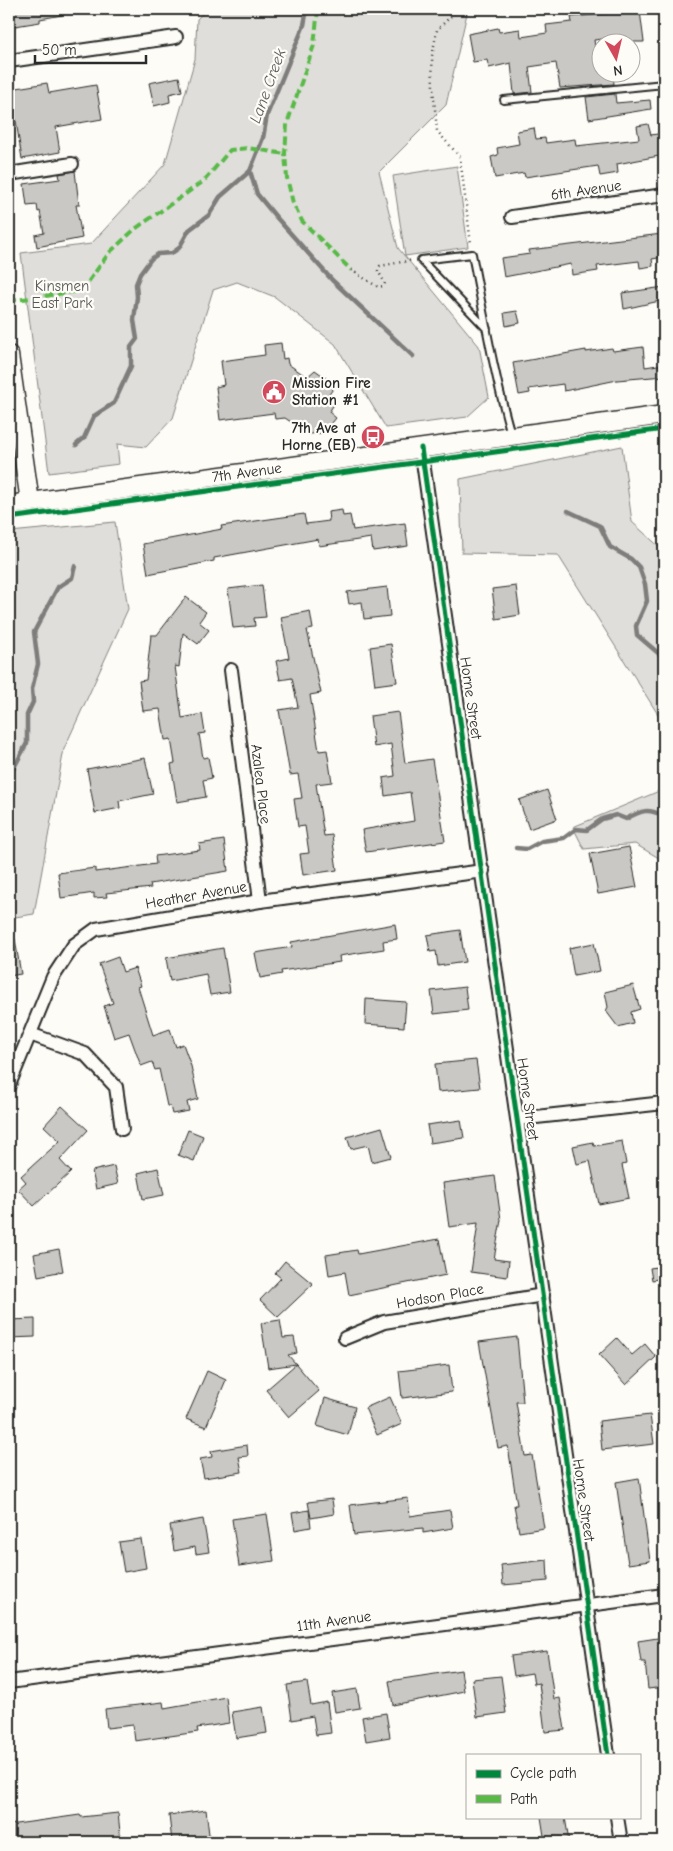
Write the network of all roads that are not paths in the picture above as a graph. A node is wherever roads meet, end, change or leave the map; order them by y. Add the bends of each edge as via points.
1 (176, 36) dead end
2 (9, 62) edge
3 (664, 84) edge
4 (504, 100) dead end
5 (72, 164) dead end
6 (9, 174) edge
7 (664, 196) edge
8 (512, 218) dead end
9 (487, 329) junction
10 (9, 355) edge
11 (664, 415) edge
12 (512, 435) junction
13 (421, 448) junction
14 (30, 502) junction
15 (9, 505) edge
16 (231, 670) dead end
17 (483, 871) junction
18 (260, 901) junction
19 (30, 1034) junction
20 (9, 1085) edge
21 (664, 1103) edge
22 (518, 1119) junction
23 (122, 1129) dead end
24 (543, 1295) junction
25 (345, 1338) dead end
26 (664, 1595) edge
27 (586, 1604) junction
28 (9, 1682) edge
29 (608, 1754) edge
30 (617, 1818) edge
31 (621, 1842) edge

1 - 2 street
3 - 4 lane
5 - 6 street
7 - 8 street, 6th Avenue
9 - 9 lane via 472,254 421,260
9 - 12 lane
10 - 14 street
11 - 12 street, 7th Avenue
12 - 13 street, 7th Avenue
13 - 14 street, 7th Avenue
13 - 17 street, Horne Street
14 - 15 street, 7th Avenue
16 - 18 street, Azalea Place
17 - 18 street, Heather Avenue
17 - 22 street, Horne Street
18 - 19 street, Heather Avenue via 96,929 74,945 53,977
19 - 20 street, Heather Avenue
19 - 23 street via 85,1054 116,1087
21 - 22 street
22 - 24 street, Horne Street
24 - 25 street, Hodson Place via 384,1322
24 - 27 street, Horne Street
26 - 27 street, 11th Avenue
27 - 28 street, 11th Avenue
27 - 29 street, Horne Street
30 - 31 street

